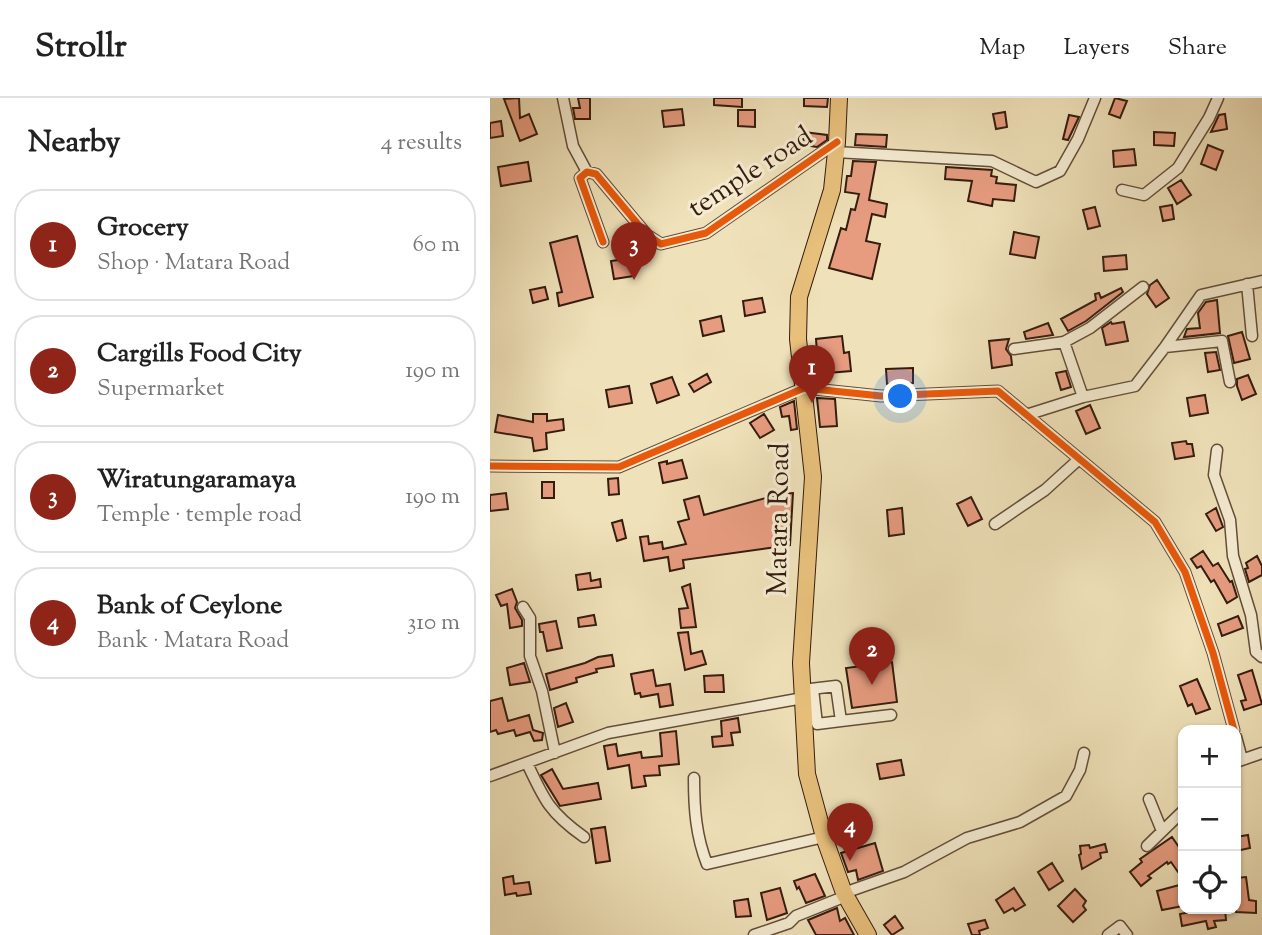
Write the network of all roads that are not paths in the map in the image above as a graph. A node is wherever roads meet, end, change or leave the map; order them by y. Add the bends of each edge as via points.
1 (563, 98) edge
2 (839, 98) edge
3 (1095, 98) edge
4 (1218, 98) edge
5 (837, 147) junction
6 (587, 172) junction
7 (1122, 190) dead end
8 (603, 242) dead end
9 (1262, 281) edge
10 (1247, 284) junction
11 (1143, 287) dead end
12 (1252, 336) dead end
13 (1064, 342) junction
14 (1165, 347) junction
15 (1014, 349) dead end
16 (1230, 382) dead end
17 (804, 388) junction
18 (1083, 397) junction
19 (1026, 415) junction
20 (1217, 450) dead end
21 (1078, 460) junction
22 (490, 466) edge
23 (995, 524) dead end
24 (523, 607) dead end
25 (1262, 657) edge
26 (806, 692) junction
27 (891, 715) dead end
28 (841, 721) junction
29 (1233, 725) edge
30 (555, 753) junction
31 (1084, 753) dead end
32 (1262, 754) edge
33 (1241, 759) edge
34 (527, 763) junction
35 (490, 776) edge
36 (694, 778) dead end
37 (1149, 799) dead end
38 (1178, 816) edge
39 (1162, 831) junction
40 (824, 837) junction
41 (584, 838) dead end
42 (1147, 846) dead end
43 (845, 895) junction
44 (754, 935) edge
45 (868, 935) edge
46 (1108, 935) edge
47 (1127, 935) edge

1 - 6 street via 573,146
2 - 5 highway, Matara Road
3 - 5 street via 1060,171 1037,182 992,160
4 - 7 street via 1178,168 1144,195
5 - 6 street, temple road via 706,233 662,244 647,234 596,174
5 - 17 highway, Matara Road via 832,190 799,297
6 - 8 street via 580,178
9 - 10 street
10 - 12 street
10 - 14 street via 1201,295
11 - 13 street
13 - 15 street
13 - 18 street
14 - 16 street via 1222,341
14 - 18 street via 1135,386
17 - 19 street via 881,396 998,391
17 - 22 street via 619,467
17 - 26 highway, Matara Road via 813,477 801,663
18 - 19 street
19 - 21 street
20 - 25 street via 1214,475 1230,520 1233,556 1251,615 1256,652
21 - 23 street via 1045,490
21 - 29 street via 1155,522 1185,572
24 - 30 street via 530,618 530,656
26 - 28 street via 817,724
26 - 28 street via 836,686
26 - 30 street via 608,733
26 - 40 highway, Matara Road via 807,774
27 - 28 street
30 - 34 street
31 - 43 street via 1066,796 1020,822 967,838 904,872
32 - 33 street
34 - 35 street
34 - 41 street via 559,819
36 - 40 street via 694,809 707,864
37 - 39 street
38 - 39 street
39 - 42 street
40 - 43 highway, Matara Road
43 - 44 street
43 - 45 highway, Matara Road
46 - 47 street via 1120,926

